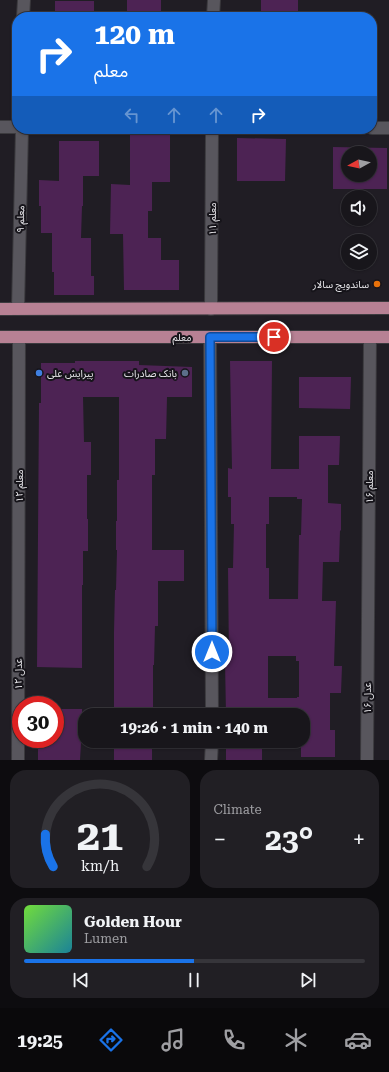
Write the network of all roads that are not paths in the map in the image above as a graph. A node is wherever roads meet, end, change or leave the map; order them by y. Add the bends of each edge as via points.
1 (24, 0) edge
2 (214, 0) edge
3 (23, 12) edge
4 (213, 12) edge
5 (0, 127) edge
6 (12, 127) edge
7 (22, 134) edge
8 (212, 134) edge
9 (389, 308) edge
10 (0, 309) edge
11 (18, 309) junction
12 (212, 309) junction
13 (0, 337) edge
14 (19, 337) junction
15 (210, 337) junction
16 (370, 337) junction
17 (389, 337) edge
18 (18, 636) joint
19 (368, 636) joint
20 (212, 708) edge
21 (212, 748) edge
22 (18, 760) edge
23 (212, 760) edge
24 (366, 760) edge

1 - 3 street
2 - 4 street
5 - 6 street
7 - 11 street, معلم ۹
8 - 12 street, معلم ۱۱
9 - 12 main road
10 - 11 main road
11 - 12 main road
13 - 14 main road, معلم
14 - 15 main road, معلم
14 - 18 street, معلم ۱۲
15 - 16 main road, معلم
15 - 20 street
16 - 17 main road, معلم
16 - 19 street, معلم ۱۶‌
18 - 22 street, عدل ۱۲
19 - 24 street, عدل ۱۶
21 - 23 street

